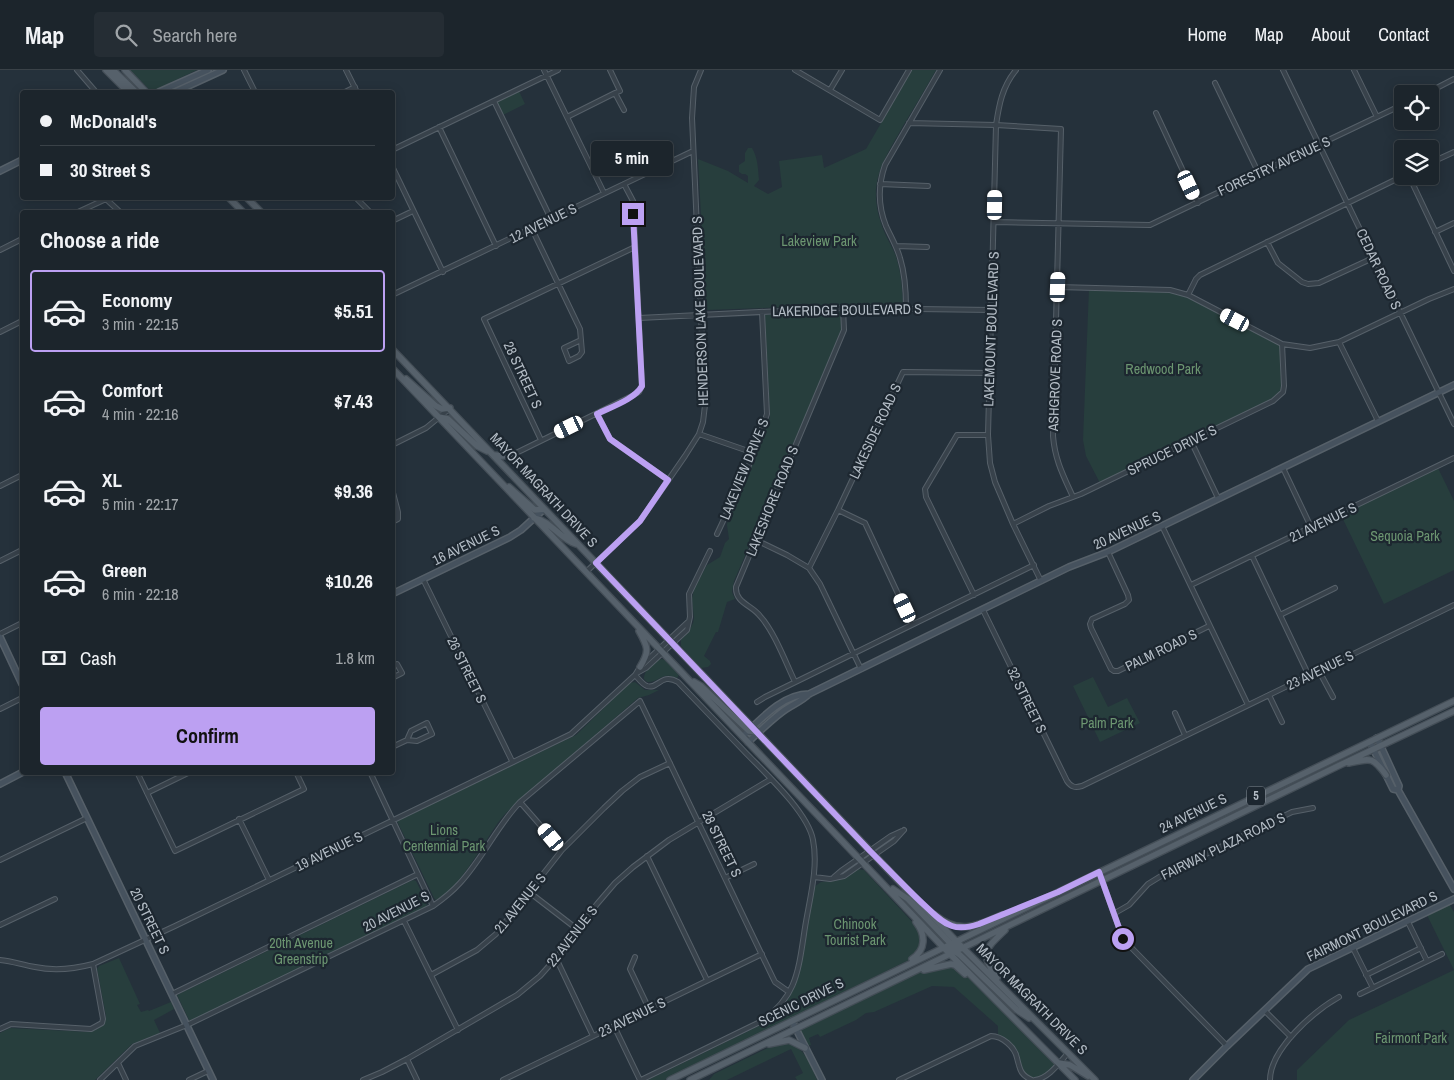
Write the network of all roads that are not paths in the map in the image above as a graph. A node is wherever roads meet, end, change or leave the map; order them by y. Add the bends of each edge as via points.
1 (77, 70) edge
2 (106, 70) edge
3 (113, 70) edge
4 (125, 70) edge
5 (208, 70) edge
6 (223, 70) edge
7 (244, 70) edge
8 (346, 70) edge
9 (544, 70) edge
10 (558, 70) edge
11 (610, 70) edge
12 (702, 70) edge
13 (795, 70) edge
14 (842, 70) edge
15 (910, 70) edge
16 (940, 70) edge
17 (1016, 70) edge
18 (1283, 70) edge
19 (1354, 70) edge
20 (547, 76) junction
21 (1454, 79) edge
22 (1215, 83) dead end
23 (1439, 87) edge
24 (355, 88) joint
25 (94, 90) edge
26 (126, 90) edge
27 (134, 90) edge
28 (144, 90) edge
29 (163, 90) edge
30 (179, 90) edge
31 (255, 90) edge
32 (350, 90) edge
33 (830, 90) junction
34 (615, 93) junction
35 (494, 101) junction
36 (1394, 108) edge
37 (624, 110) dead end
38 (1156, 113) dead end
39 (567, 117) junction
40 (1377, 117) junction
41 (909, 123) junction
42 (996, 125) junction
43 (439, 128) junction
44 (1319, 145) junction
45 (395, 149) edge
46 (693, 151) junction
47 (1454, 152) edge
48 (1439, 159) edge
49 (20, 161) edge
50 (0, 171) edge
51 (395, 172) edge
52 (1259, 174) junction
53 (1394, 180) edge
54 (624, 184) junction
55 (880, 184) junction
56 (1413, 185) edge
57 (928, 186) dead end
58 (604, 193) junction
59 (104, 200) edge
60 (107, 200) edge
61 (231, 200) edge
62 (249, 200) edge
63 (358, 200) edge
64 (1198, 203) junction
65 (1348, 203) junction
66 (82, 210) edge
67 (118, 210) edge
68 (241, 210) edge
69 (259, 210) edge
70 (368, 210) edge
71 (413, 211) junction
72 (551, 219) junction
73 (395, 220) edge
74 (994, 222) junction
75 (1454, 222) edge
76 (1059, 223) junction
77 (532, 229) junction
78 (1435, 232) junction
79 (20, 240) edge
80 (1267, 242) junction
81 (496, 246) junction
82 (896, 246) junction
83 (635, 247) junction
84 (927, 247) dead end
85 (0, 250) edge
86 (1373, 258) junction
87 (1454, 271) edge
88 (443, 272) junction
89 (559, 284) junction
90 (1058, 287) junction
91 (1454, 289) edge
92 (395, 294) edge
93 (1188, 295) junction
94 (843, 308) junction
95 (906, 308) junction
96 (992, 310) junction
97 (762, 312) junction
98 (1400, 313) junction
99 (701, 315) junction
100 (639, 318) junction
101 (20, 322) edge
102 (0, 332) edge
103 (581, 340) junction
104 (1339, 342) junction
105 (1282, 344) junction
106 (395, 352) edge
107 (395, 356) edge
108 (402, 359) junction
109 (395, 370) edge
110 (395, 371) edge
111 (990, 373) junction
112 (1454, 385) edge
113 (1439, 392) junction
114 (450, 408) junction
115 (597, 414) junction
116 (439, 417) junction
117 (1378, 421) junction
118 (1454, 424) edge
119 (699, 434) junction
120 (988, 435) junction
121 (541, 440) junction
122 (1191, 441) junction
123 (395, 443) edge
124 (754, 453) junction
125 (492, 454) junction
126 (512, 455) junction
127 (1454, 458) edge
128 (1283, 468) junction
129 (508, 470) junction
130 (20, 476) edge
131 (0, 478) edge
132 (668, 480) junction
133 (501, 483) junction
134 (2, 485) edge
135 (1073, 497) junction
136 (1218, 498) junction
137 (395, 502) edge
138 (544, 509) junction
139 (838, 510) junction
140 (534, 518) junction
141 (395, 520) edge
142 (1014, 524) junction
143 (1162, 526) junction
144 (1311, 528) junction
145 (717, 534) dead end
146 (756, 540) junction
147 (578, 544) junction
148 (20, 551) edge
149 (710, 551) dead end
150 (1108, 552) junction
151 (1252, 556) junction
152 (0, 561) edge
153 (596, 563) junction
154 (1034, 565) junction
155 (809, 568) junction
156 (586, 572) junction
157 (423, 579) junction
158 (1041, 581) junction
159 (1191, 585) junction
160 (1335, 588) dead end
161 (395, 593) edge
162 (974, 595) junction
163 (1454, 605) edge
164 (983, 610) junction
165 (1280, 616) junction
166 (634, 623) junction
167 (912, 624) junction
168 (20, 625) edge
169 (1209, 626) junction
170 (0, 636) edge
171 (671, 641) junction
172 (661, 650) junction
173 (853, 654) junction
174 (395, 665) edge
175 (640, 667) junction
176 (861, 669) junction
177 (1320, 671) junction
178 (635, 674) junction
179 (395, 676) edge
180 (1308, 676) junction
181 (687, 678) junction
182 (20, 680) edge
183 (795, 682) junction
184 (809, 694) junction
185 (1268, 695) junction
186 (1333, 697) dead end
187 (20, 699) edge
188 (640, 701) joint
189 (1454, 701) edge
190 (757, 702) dead end
191 (1248, 704) junction
192 (0, 709) edge
193 (1454, 711) edge
194 (1175, 712) dead end
195 (1282, 722) dead end
196 (751, 729) junction
197 (758, 732) junction
198 (1185, 735) junction
199 (743, 736) junction
200 (1377, 738) junction
201 (407, 740) junction
202 (748, 742) junction
203 (1370, 742) junction
204 (395, 746) edge
205 (1380, 746) junction
206 (1374, 749) junction
207 (512, 761) junction
208 (670, 763) junction
209 (1338, 766) junction
210 (20, 774) edge
211 (66, 775) edge
212 (138, 775) edge
213 (184, 775) edge
214 (298, 775) edge
215 (371, 775) edge
216 (1386, 775) junction
217 (771, 779) junction
218 (0, 784) edge
219 (1074, 787) joint
220 (1398, 790) junction
221 (147, 793) junction
222 (520, 802) junction
223 (1313, 808) dead end
224 (87, 818) junction
225 (239, 819) junction
226 (392, 820) junction
227 (699, 823) junction
228 (562, 850) junction
229 (870, 851) junction
230 (646, 856) junction
231 (874, 856) junction
232 (0, 860) edge
233 (861, 860) junction
234 (754, 864) dead end
235 (1099, 872) junction
236 (418, 874) junction
237 (814, 877) junction
238 (725, 878) junction
239 (269, 880) junction
240 (1103, 880) junction
241 (883, 883) junction
242 (902, 884) junction
243 (1454, 889) edge
244 (890, 890) junction
245 (529, 892) junction
246 (1058, 892) junction
247 (55, 899) dead end
248 (1454, 899) edge
249 (433, 906) junction
250 (1115, 913) junction
251 (404, 921) junction
252 (1408, 922) junction
253 (0, 925) edge
254 (1010, 925) junction
255 (577, 929) junction
256 (146, 940) junction
257 (953, 942) junction
258 (944, 947) junction
259 (963, 948) junction
260 (1353, 948) junction
261 (1421, 948) junction
262 (953, 953) junction
263 (762, 954) junction
264 (1442, 954) dead end
265 (635, 957) dead end
266 (556, 958) junction
267 (0, 960) edge
268 (1427, 961) junction
269 (93, 964) junction
270 (896, 970) junction
271 (1366, 974) junction
272 (430, 975) junction
273 (707, 980) junction
274 (880, 988) junction
275 (1373, 988) junction
276 (1006, 990) junction
277 (790, 992) junction
278 (172, 994) junction
279 (1360, 994) dead end
280 (1339, 998) dead end
281 (994, 999) junction
282 (649, 1008) junction
283 (1266, 1011) junction
284 (792, 1021) junction
285 (1038, 1022) junction
286 (187, 1025) junction
287 (614, 1026) junction
288 (795, 1028) junction
289 (0, 1029) edge
290 (458, 1030) junction
291 (593, 1036) junction
292 (1291, 1037) junction
293 (760, 1046) junction
294 (1227, 1046) junction
295 (805, 1048) junction
296 (1068, 1053) junction
297 (407, 1059) junction
298 (118, 1062) junction
299 (1059, 1063) junction
300 (208, 1071) junction
301 (514, 1075) junction
302 (100, 1080) edge
303 (126, 1080) edge
304 (190, 1080) edge
305 (213, 1080) edge
306 (363, 1080) edge
307 (417, 1080) edge
308 (503, 1080) edge
309 (516, 1080) edge
310 (640, 1080) edge
311 (670, 1080) edge
312 (690, 1080) edge
313 (822, 1080) edge
314 (899, 1080) edge
315 (1033, 1080) edge
316 (1075, 1080) edge
317 (1094, 1080) edge
318 (1193, 1080) edge
319 (1270, 1080) edge

1 - 25 street
2 - 26 main road
3 - 27 main road
4 - 28 main road
5 - 29 street
6 - 30 street
7 - 31 street
8 - 24 street
9 - 20 street
10 - 20 street
11 - 34 street via 620,91
12 - 46 street, HENDERSON LAKE BOULEVARD S via 694,87
13 - 33 street
14 - 33 street
15 - 33 street via 880,120
16 - 41 street
17 - 42 street, LAKEMOUNT BOULEVARD S via 1010,76 999,103
18 - 44 street, CEDAR ROAD S
19 - 40 street
20 - 35 street
20 - 39 street
21 - 23 street
22 - 52 street
24 - 32 street
34 - 37 street
34 - 39 street
35 - 43 street
35 - 72 street
36 - 40 street, FORESTRY AVENUE S
38 - 64 street
39 - 58 street
40 - 44 street, FORESTRY AVENUE S
41 - 42 street
41 - 55 street via 885,165
42 - 74 street, LAKEMOUNT BOULEVARD S
42 - 76 street, ASHGROVE ROAD S via 1061,129
43 - 45 street
43 - 81 street
44 - 52 street, FORESTRY AVENUE S
44 - 65 street, CEDAR ROAD S
46 - 54 street, 12 AVENUE S
46 - 99 street, HENDERSON LAKE BOULEVARD S
47 - 48 street
49 - 50 street
51 - 71 street
52 - 64 street, FORESTRY AVENUE S
53 - 65 street
54 - 58 street, 12 AVENUE S
54 - 83 street via 632,201
55 - 57 street
55 - 82 street via 881,210
56 - 78 street
58 - 72 street, 12 AVENUE S
59 - 66 street
60 - 67 street
61 - 68 main road
62 - 69 main road
63 - 70 street
64 - 76 street, FORESTRY AVENUE S via 1150,226
65 - 80 street
65 - 86 street, CEDAR ROAD S
71 - 73 street
71 - 88 street
72 - 77 street, 12 AVENUE S
74 - 76 street, FORESTRY AVENUE S
74 - 96 street, LAKEMOUNT BOULEVARD S
75 - 78 street
76 - 90 street, ASHGROVE ROAD S
77 - 81 street, 12 AVENUE S
77 - 89 street
78 - 87 street
79 - 85 street
80 - 86 street via 1278,263 1308,284 1319,283
80 - 93 street via 1200,275
81 - 88 street, 12 AVENUE S
82 - 84 street
82 - 95 street via 903,268
83 - 89 street
83 - 100 street
86 - 98 street, CEDAR ROAD S
88 - 92 street, 12 AVENUE S
89 - 103 street via 580,329
89 - 121 street, 28 STREET S via 484,320
90 - 93 street via 1170,290
90 - 135 street, ASHGROVE ROAD S via 1053,436 1060,468
91 - 98 street
93 - 105 street
94 - 95 street, LAKERIDGE BOULEVARD S
94 - 97 street, LAKERIDGE BOULEVARD S
94 - 146 street, LAKESHORE ROAD S via 844,330
95 - 96 street, LAKERIDGE BOULEVARD S
96 - 111 street, LAKEMOUNT BOULEVARD S
97 - 99 street, LAKERIDGE BOULEVARD S
97 - 124 street, LAKEVIEW DRIVE S via 767,414
98 - 104 street
98 - 113 street, CEDAR ROAD S
99 - 100 street, LAKERIDGE BOULEVARD S
99 - 119 street, HENDERSON LAKE BOULEVARD S via 705,405
100 - 115 street via 642,386 639,392
101 - 102 street
103 - 103 street via 564,348 569,361 581,355
104 - 105 street via 1310,348
104 - 117 street
105 - 122 street, SPRUCE DRIVE S via 1284,386 1278,398
106 - 108 main road, MAYOR MAGRATH DRIVE S
107 - 108 main road
108 - 114 main road, MAYOR MAGRATH DRIVE S
109 - 114 main road via 436,406
110 - 116 main road, MAYOR MAGRATH DRIVE S
111 - 120 street, LAKEMOUNT BOULEVARD S
111 - 139 street, LAKESIDE ROAD S via 902,372
112 - 113 street, 20 AVENUE S
113 - 117 street, 20 AVENUE S
113 - 118 street, CEDAR ROAD S
114 - 116 street
114 - 125 main road, MAYOR MAGRATH DRIVE S
115 - 121 street
115 - 132 street via 610,439
116 - 123 street via 426,428
116 - 125 main road via 448,418 477,446
116 - 133 main road, MAYOR MAGRATH DRIVE S
117 - 128 street, 20 AVENUE S
119 - 124 street
119 - 132 street, HENDERSON LAKE BOULEVARD S
120 - 142 street, LAKEMOUNT BOULEVARD S via 995,482
120 - 162 street via 957,435 924,489
121 - 126 street
122 - 135 street, SPRUCE DRIVE S
122 - 136 street
124 - 145 street, LAKEVIEW DRIVE S
125 - 126 main road
125 - 129 main road, MAYOR MAGRATH DRIVE S
126 - 129 main road
127 - 144 street, 21 AVENUE S
128 - 136 street, 20 AVENUE S
128 - 144 street
129 - 138 main road, MAYOR MAGRATH DRIVE S
130 - 134 street
131 - 134 street
132 - 153 street, HENDERSON LAKE BOULEVARD S via 640,521
133 - 138 main road via 535,510
133 - 140 main road, MAYOR MAGRATH DRIVE S
135 - 142 street, SPRUCE DRIVE S
136 - 143 street, 20 AVENUE S
137 - 141 street via 398,516
138 - 140 street, 16 AVENUE S
138 - 147 main road, MAYOR MAGRATH DRIVE S
139 - 155 street, LAKESIDE ROAD S
139 - 167 street via 865,523
140 - 147 main road via 542,519 569,542
140 - 156 main road, MAYOR MAGRATH DRIVE S
140 - 157 street, 16 AVENUE S via 510,537
142 - 154 street, LAKEMOUNT BOULEVARD S
143 - 150 street, 20 AVENUE S
143 - 159 street
144 - 151 street, 21 AVENUE S
146 - 155 street
146 - 183 street, LAKESHORE ROAD S via 736,591 741,601 757,612 767,625
147 - 153 main road, MAYOR MAGRATH DRIVE S
148 - 152 street
149 - 171 street via 689,594 687,630
150 - 158 street, 20 AVENUE S
150 - 169 street, PALM ROAD S via 1129,600 1092,619 1090,624 1111,669 1118,671
151 - 159 street, 21 AVENUE S
151 - 165 street
153 - 156 street, HENDERSON LAKE BOULEVARD S
153 - 171 main road, MAYOR MAGRATH DRIVE S
154 - 158 street, LAKEMOUNT BOULEVARD S
154 - 162 street
155 - 173 street via 820,584
156 - 166 main road, MAYOR MAGRATH DRIVE S
157 - 161 street, 16 AVENUE S
157 - 207 street, 26 STREET S
158 - 164 street, 20 AVENUE S
159 - 169 street
160 - 165 street
162 - 167 street
163 - 177 street, 23 AVENUE S
164 - 176 street, 20 AVENUE S
164 - 219 street, 32 STREET S via 1062,772
165 - 180 street
166 - 172 main road, MAYOR MAGRATH DRIVE S
166 - 175 main road via 648,649
167 - 173 street
168 - 170 street
169 - 191 street
170 - 182 street
171 - 172 street, 19 AVENUE S
171 - 196 main road, MAYOR MAGRATH DRIVE S
172 - 175 street, 19 AVENUE S
172 - 178 street, 19 AVENUE S via 646,668
172 - 181 main road, MAYOR MAGRATH DRIVE S
173 - 176 street
173 - 183 street
174 - 179 street via 402,673
175 - 178 street, 19 AVENUE S
176 - 184 street, 20 AVENUE S
177 - 180 street, 23 AVENUE S
177 - 186 street
178 - 207 street, 19 AVENUE S via 571,734
178 - 217 street via 649,687 667,679 678,682
180 - 185 street, 23 AVENUE S
181 - 196 main road
181 - 199 main road, MAYOR MAGRATH DRIVE S
183 - 190 street
184 - 196 street, 20 AVENUE S via 800,694 780,704
184 - 197 street, 20 AVENUE S
185 - 191 street, 23 AVENUE S
185 - 195 street
187 - 192 street
188 - 208 street, 28 STREET S
188 - 222 street, 20 AVENUE S
189 - 200 main road, 24 AVENUE S / 5
191 - 198 street, 23 AVENUE S
193 - 205 main road, 24 AVENUE S / 5
194 - 198 street
196 - 197 main road, MAYOR MAGRATH DRIVE S
196 - 199 street, 20 AVENUE S
197 - 202 street, 20 AVENUE S
197 - 229 main road, MAYOR MAGRATH DRIVE S
198 - 219 street, 23 AVENUE S
199 - 202 main road, MAYOR MAGRATH DRIVE S
200 - 203 main road, 24 AVENUE S / 5
200 - 205 street
201 - 201 street via 417,741 432,734 427,723 412,731
201 - 204 street
202 - 233 main road, MAYOR MAGRATH DRIVE S
203 - 206 street
203 - 235 main road, 24 AVENUE S / 5
205 - 206 main road, 24 AVENUE S / 5
205 - 220 street
206 - 209 main road, 24 AVENUE S / 5
206 - 216 street
207 - 226 street, 19 AVENUE S
208 - 227 street, 28 STREET S
208 - 228 street, 21 AVENUE S via 640,777 622,791
209 - 216 main road via 1372,761 1377,762
209 - 240 main road, 24 AVENUE S / 5
210 - 218 street
211 - 224 street, 20 STREET S
212 - 221 street
213 - 221 street
214 - 225 street via 304,788
215 - 226 street
216 - 220 street via 1393,789
217 - 227 street, 22 AVENUE S
217 - 237 street via 808,825 815,853
220 - 243 street
221 - 225 street via 175,851
222 - 228 street
222 - 249 street, 20 AVENUE S via 460,883
223 - 250 street, FAIRWAY PLAZA ROAD S via 1292,812 1161,876 1148,884 1129,905
224 - 232 street
224 - 256 street, 20 STREET S
225 - 239 street
226 - 236 street
226 - 239 street, 19 AVENUE S
227 - 230 street, 22 AVENUE S
227 - 238 street, 28 STREET S
228 - 245 street, 21 AVENUE S
229 - 231 main road, MAYOR MAGRATH DRIVE S
229 - 231 street via 904,830
229 - 233 street
230 - 255 street, 22 AVENUE S via 615,883
230 - 273 street
231 - 233 street
231 - 242 main road, MAYOR MAGRATH DRIVE S
233 - 237 street via 830,879
233 - 241 main road, MAYOR MAGRATH DRIVE S
234 - 238 street
235 - 240 street
235 - 246 main road, 24 AVENUE S / 5
236 - 249 street
236 - 278 street, 20 AVENUE S
237 - 277 street via 801,956
238 - 263 street, 28 STREET S
239 - 256 street, 19 AVENUE S
240 - 250 street
240 - 254 main road, 24 AVENUE S / 5
241 - 244 main road, MAYOR MAGRATH DRIVE S
241 - 257 main road via 908,899
242 - 246 main road via 936,916 959,927 979,924
242 - 257 main road, MAYOR MAGRATH DRIVE S
244 - 258 main road, MAYOR MAGRATH DRIVE S
244 - 270 main road via 923,936 920,953
245 - 255 street
245 - 272 street, 21 AVENUE S via 496,934 478,950
246 - 257 main road, 24 AVENUE S / 5
247 - 253 street
248 - 252 street, FAIRMONT BOULEVARD S
249 - 251 street, 20 AVENUE S
250 - 294 street via 1123,939
251 - 272 street
251 - 286 street, 20 AVENUE S
252 - 260 street, FAIRMONT BOULEVARD S
252 - 261 street
254 - 259 main road, 24 AVENUE S / 5
254 - 276 main road via 986,952 989,966
255 - 266 street, 22 AVENUE S
256 - 269 street, 19 AVENUE S
256 - 278 street, 20 STREET S
257 - 258 main road, 24 AVENUE S / 5
257 - 259 main road
258 - 262 main road via 949,947
258 - 270 main road, SCENIC DRIVE S
259 - 262 main road, 24 AVENUE S / 5
259 - 276 main road, MAYOR MAGRATH DRIVE S
260 - 271 street
260 - 283 street, FAIRMONT BOULEVARD S via 1308,969
261 - 268 street
261 - 271 street
262 - 274 main road, SCENIC DRIVE S
262 - 281 main road, MAYOR MAGRATH DRIVE S
262 - 285 main road via 1017,1010
263 - 273 street, 23 AVENUE S
263 - 277 street, 28 STREET S via 776,982
264 - 268 street
265 - 282 street via 630,969
266 - 290 street, 22 AVENUE S via 518,995
266 - 291 street
267 - 269 street, 19 AVENUE S via 56,970
268 - 275 street
269 - 289 street via 102,1023 91,1030 11,1024
270 - 284 main road, SCENIC DRIVE S
271 - 275 street
272 - 290 street
273 - 282 street, 23 AVENUE S
274 - 281 main road via 928,968 952,964
274 - 288 main road, SCENIC DRIVE S
275 - 279 street
276 - 285 main road, MAYOR MAGRATH DRIVE S
277 - 310 street, SCENIC DRIVE S via 778,1008 760,1022
278 - 286 street, 20 STREET S
280 - 292 street via 1322,1008
281 - 299 main road, MAYOR MAGRATH DRIVE S
282 - 287 street, 23 AVENUE S
283 - 292 street
283 - 294 street, FAIRMONT BOULEVARD S
284 - 288 street
284 - 311 main road, SCENIC DRIVE S
285 - 296 main road, MAYOR MAGRATH DRIVE S
286 - 298 street, 20 AVENUE S via 135,1046
286 - 300 street, 20 STREET S
287 - 291 street, 23 AVENUE S
287 - 310 street
288 - 293 main road, SCENIC DRIVE S
288 - 295 street
290 - 297 street, 22 AVENUE S
291 - 301 street, 23 AVENUE S
292 - 319 street via 1275,1059
293 - 295 main road via 786,1040
293 - 312 main road, SCENIC DRIVE S
294 - 318 street, FAIRMONT BOULEVARD S
295 - 313 street
296 - 299 street
296 - 317 main road, MAYOR MAGRATH DRIVE S
297 - 306 street, 22 AVENUE S
297 - 307 street
298 - 302 street, 20 AVENUE S
298 - 303 street
299 - 315 street via 1044,1077
299 - 316 main road, MAYOR MAGRATH DRIVE S
299 - 317 main road
300 - 304 street
300 - 305 street, 20 STREET S
301 - 308 street, 23 AVENUE S
301 - 309 street
314 - 315 street via 991,1036 1004,1040 1011,1047 1022,1074

